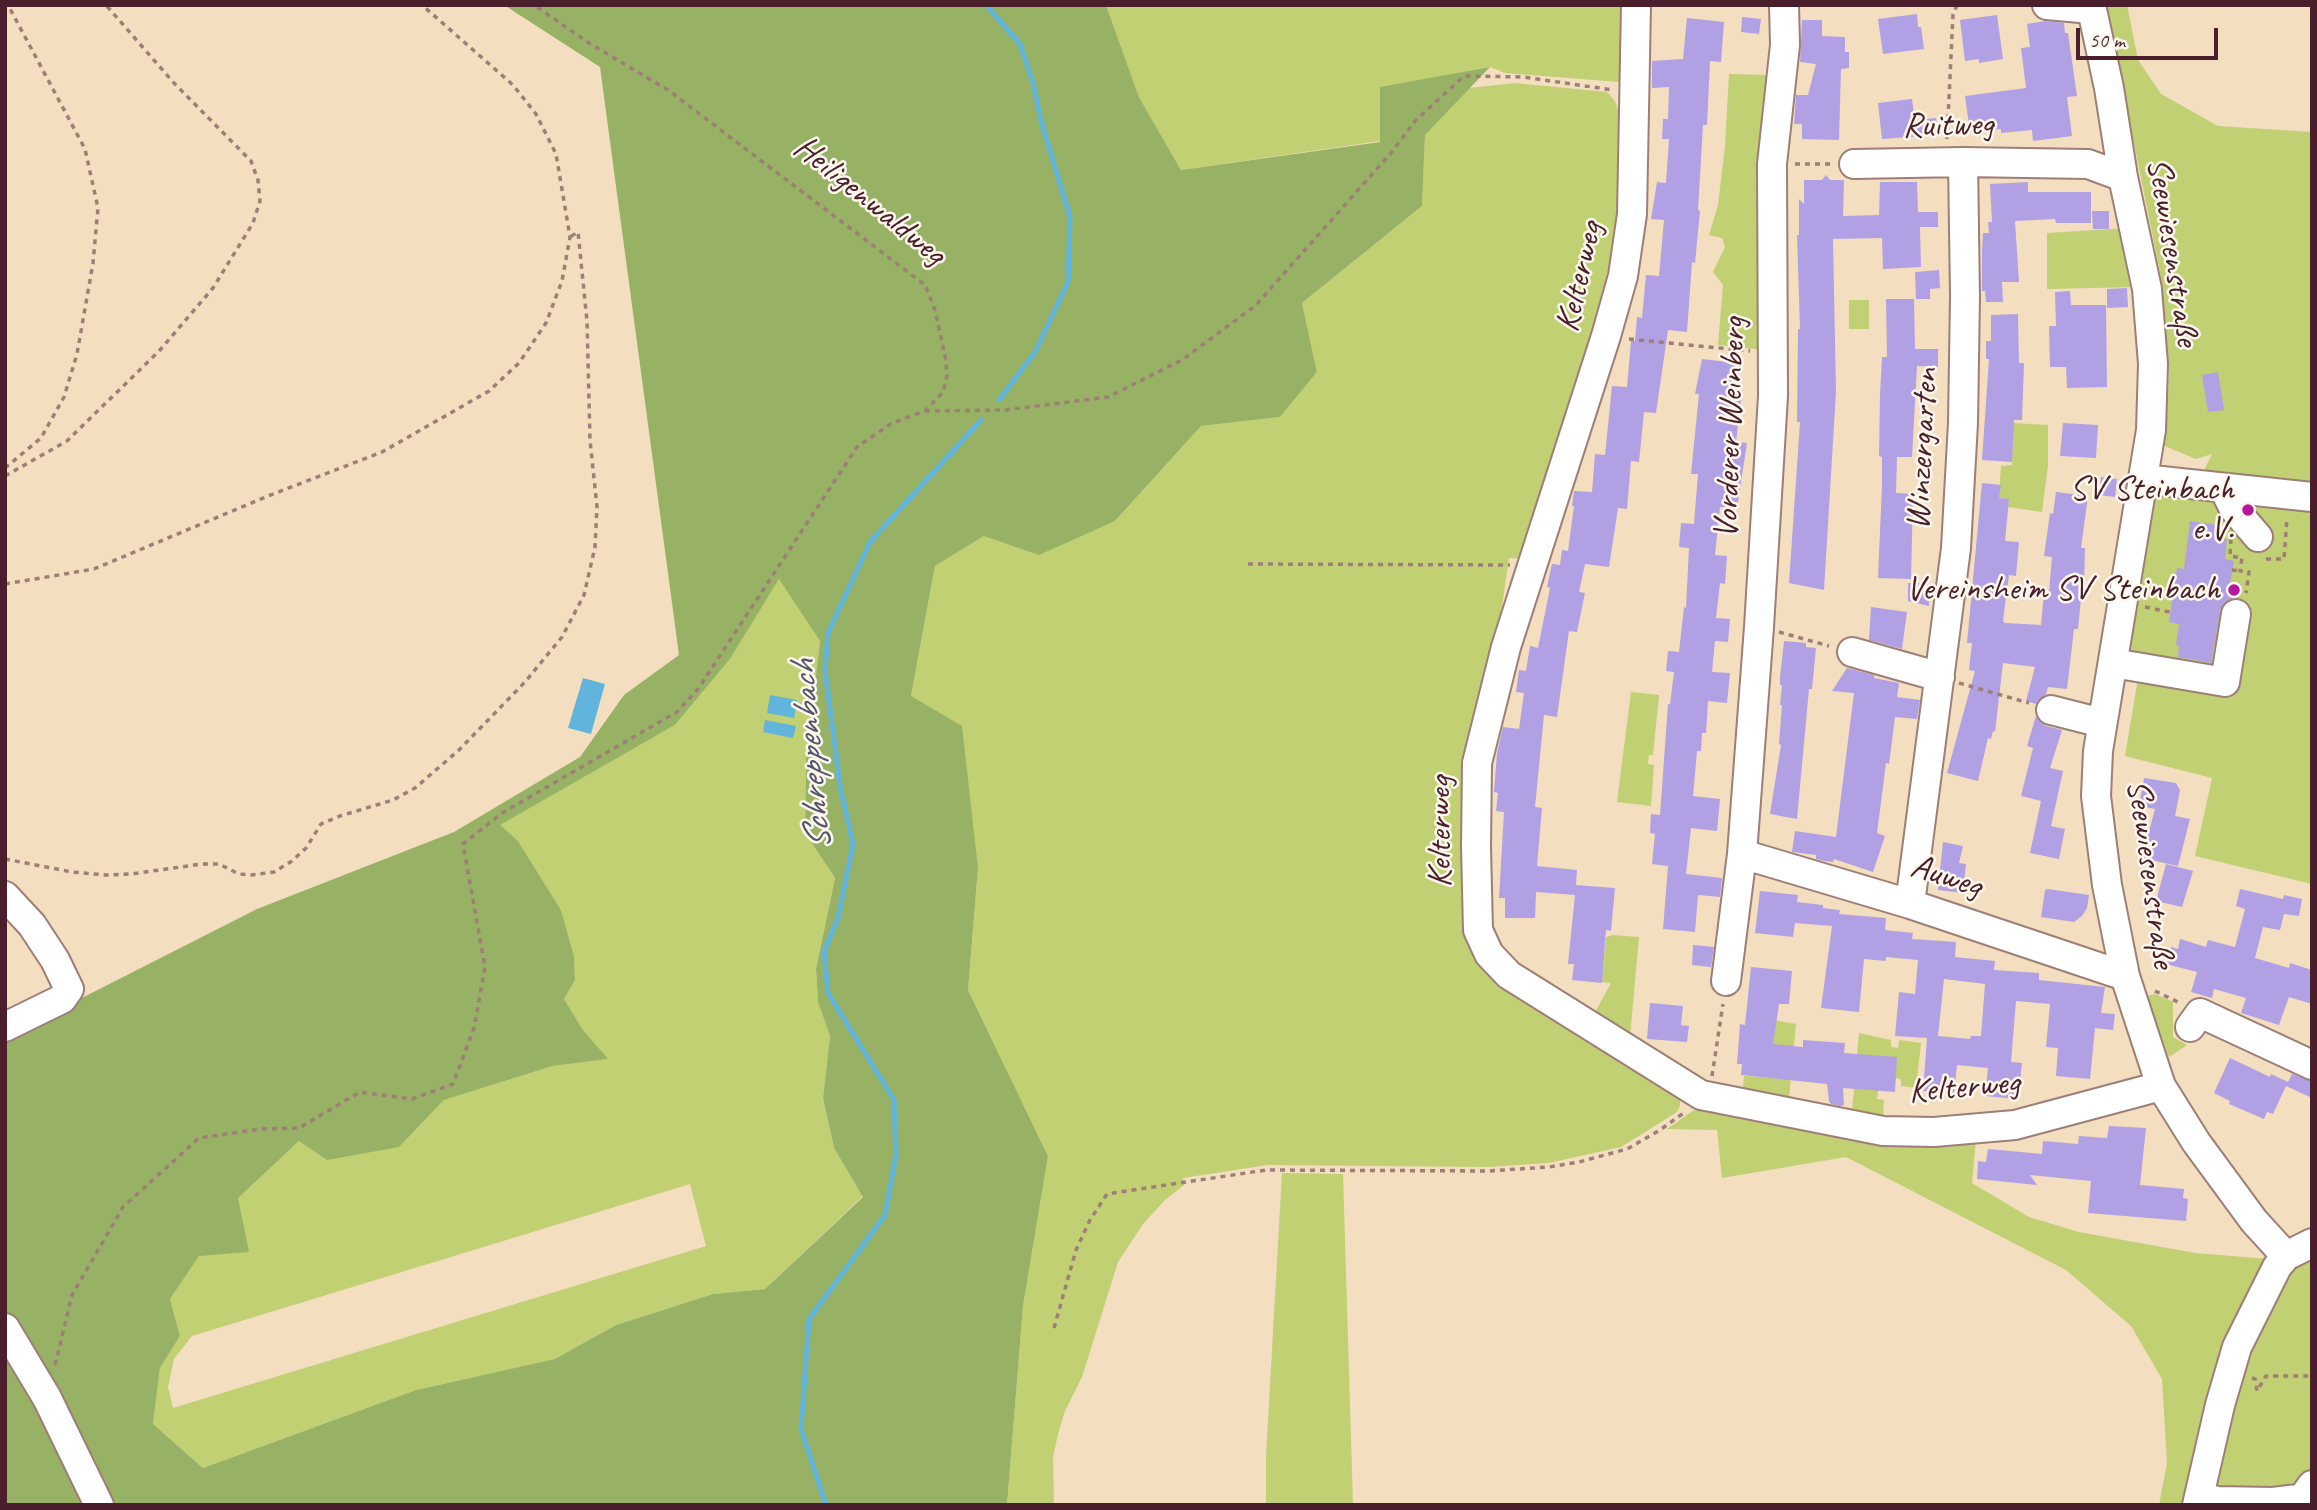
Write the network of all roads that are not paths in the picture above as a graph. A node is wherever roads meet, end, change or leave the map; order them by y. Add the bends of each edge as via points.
1 (1636, 5) edge
2 (1784, 5) edge
3 (2047, 5) edge
4 (2091, 7) edge
5 (1963, 162) junction
6 (1854, 164) road end
7 (2123, 177) junction
8 (2143, 479) junction
9 (2224, 489) junction
10 (2300, 503) edge
11 (2258, 537) dead end
12 (2236, 614) road end
13 (1852, 652) road end
14 (2113, 663) junction
15 (1940, 677) junction
16 (2051, 710) road end
17 (2102, 723) junction
18 (1742, 854) junction
19 (5, 896) edge
20 (1910, 904) junction
21 (2125, 976) junction
22 (1726, 981) road end
23 (2195, 1020) road end
24 (5, 1027) edge
25 (2312, 1065) edge
26 (2161, 1086) junction
27 (2312, 1243) edge
28 (2286, 1256) junction
29 (5, 1328) edge
30 (2312, 1485) edge
31 (2198, 1501) edge
32 (99, 1505) edge

1 - 26 street, Kelterweg via 1632,214 1623,276 1506,647 1477,763 1478,930 1489,954 1509,975 1701,1095 1883,1131 2015,1125
2 - 18 street, Vorderer Weinberg via 1785,44 1772,164 1773,396
3 - 4 street
4 - 7 street, Seewiesenstraße via 2118,121
5 - 6 street, Ruitweg
5 - 7 street, Ruitweg via 2088,164
5 - 15 street, Winzergarten via 1963,423 1956,548
7 - 8 street, Seewiesenstraße via 2147,289 2153,364 2151,430
8 - 9 street
8 - 14 street, Seewiesenstraße
9 - 10 street
9 - 11 street
12 - 14 street via 2225,682
13 - 15 street
14 - 17 street, Seewiesenstraße
15 - 20 street, Winzergarten
16 - 17 street
17 - 21 street, Seewiesenstraße via 2096,796
18 - 20 street, Auweg
18 - 22 street, Vorderer Weinberg
19 - 24 street via 32,925 69,989 62,999
20 - 21 street, Auweg
21 - 26 street, Seewiesenstraße
23 - 25 street, Seewiesenstraße
26 - 28 street, Seewiesenstraße via 2254,1221
27 - 28 street
28 - 31 street via 2237,1347
29 - 32 street via 47,1398
30 - 31 street via 2298,1499

